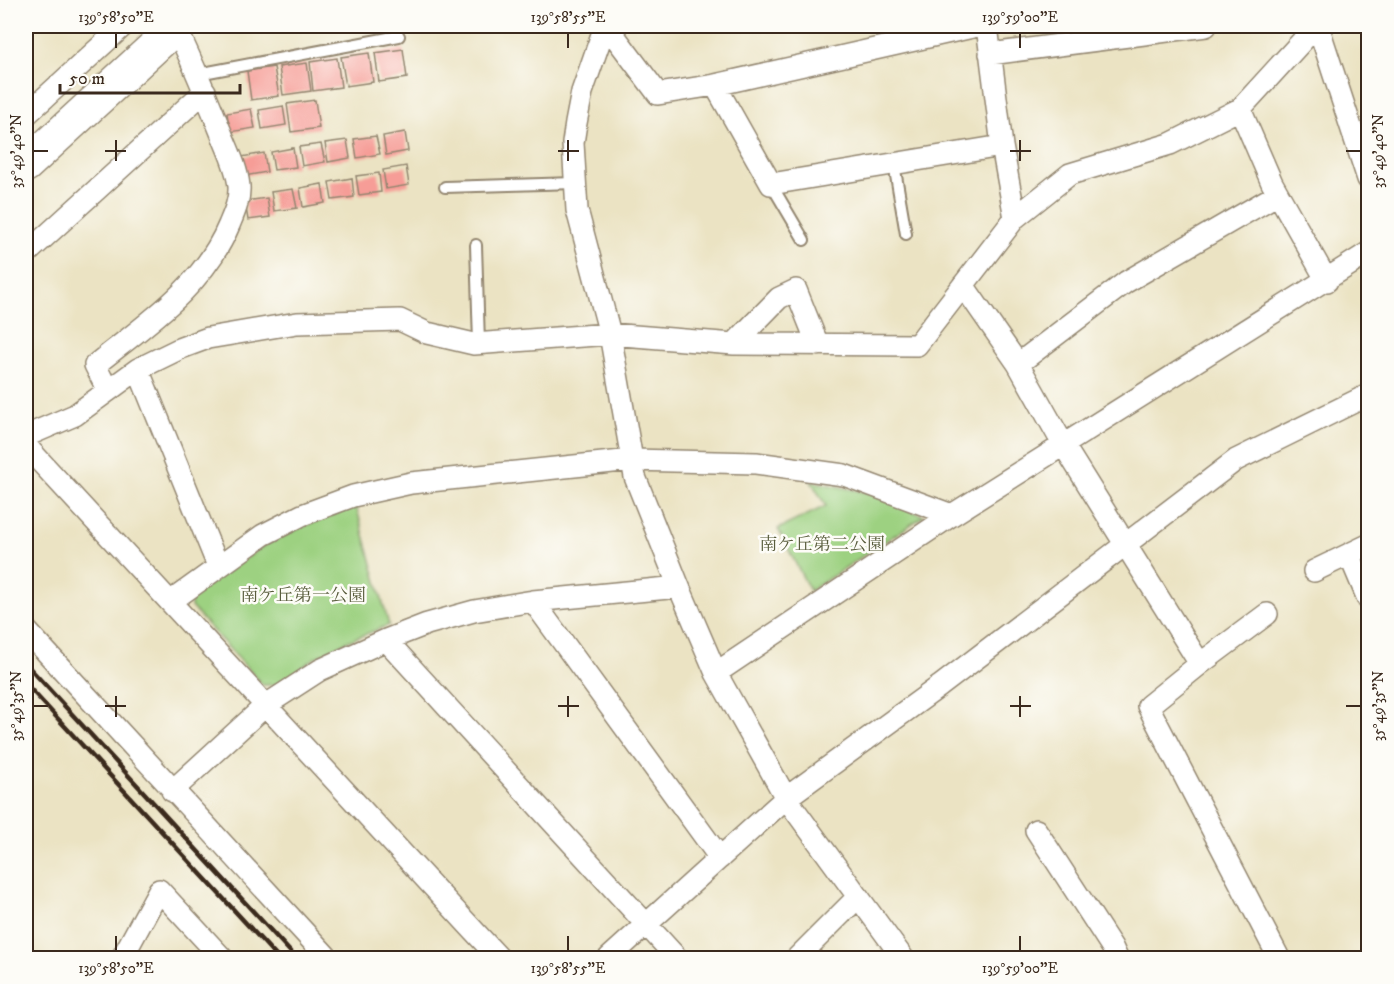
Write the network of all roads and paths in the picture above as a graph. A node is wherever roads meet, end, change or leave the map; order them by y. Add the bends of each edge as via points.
1 (123, 26) edge
2 (176, 26) edge
3 (606, 26) edge
4 (976, 26) edge
5 (987, 26) edge
6 (1206, 26) edge
7 (1317, 26) edge
8 (399, 36) dead end
9 (990, 54) junction
10 (201, 82) junction
11 (715, 85) junction
12 (1239, 109) junction
13 (26, 115) edge
14 (1364, 142) edge
15 (1002, 146) junction
16 (894, 164) junction
17 (26, 165) edge
18 (1368, 179) edge
19 (575, 183) junction
20 (771, 184) junction
21 (445, 187) dead end
22 (1278, 194) junction
23 (1015, 218) junction
24 (906, 234) dead end
25 (804, 240) dead end
26 (476, 245) dead end
27 (26, 254) edge
28 (1368, 254) edge
29 (1328, 281) junction
30 (963, 285) junction
31 (610, 333) junction
32 (479, 343) junction
33 (734, 344) junction
34 (819, 345) junction
35 (1018, 363) junction
36 (138, 369) junction
37 (108, 391) junction
38 (1368, 395) edge
39 (26, 436) edge
40 (26, 446) edge
41 (1064, 446) junction
42 (632, 460) junction
43 (952, 515) junction
44 (1125, 545) junction
45 (1368, 545) edge
46 (1349, 554) junction
47 (218, 566) junction
48 (1314, 571) dead end
49 (679, 587) junction
50 (1368, 599) edge
51 (533, 601) junction
52 (170, 602) junction
53 (1267, 614) dead end
54 (26, 630) edge
55 (386, 640) junction
56 (1200, 664) junction
57 (716, 673) junction
58 (266, 705) junction
59 (172, 791) junction
60 (786, 798) junction
61 (1036, 830) dead end
62 (720, 858) junction
63 (858, 897) junction
64 (646, 924) junction
65 (122, 958) edge
66 (222, 958) edge
67 (328, 958) edge
68 (499, 958) edge
69 (609, 958) edge
70 (678, 958) edge
71 (797, 958) edge
72 (903, 958) edge
73 (1117, 958) edge
74 (1279, 958) edge

1 - 13 street
2 - 10 street
2 - 17 main road
3 - 11 street via 658,94
3 - 19 street via 582,92 573,143
4 - 11 street
5 - 9 street
6 - 9 street
7 - 12 street
7 - 14 street
8 - 10 lane
9 - 15 street
10 - 27 street
10 - 37 street via 234,164 239,187 237,205 223,240 200,274 161,314 95,365
11 - 20 street
12 - 22 street
12 - 23 street via 1170,144 1070,174
14 - 18 street
15 - 16 street
15 - 23 street
16 - 20 street
16 - 24 lane
19 - 21 lane
19 - 31 street via 577,210
20 - 25 lane
22 - 29 street
22 - 35 street via 1126,282
23 - 30 street
26 - 32 lane
28 - 29 street
29 - 41 street
30 - 34 street via 917,345
30 - 35 street
31 - 32 street
31 - 33 street
31 - 42 street
32 - 36 street via 427,333 400,320 297,323 208,338
33 - 34 street
33 - 34 street via 779,298 796,290
35 - 41 street
36 - 37 street
36 - 47 street
37 - 39 street via 75,415
38 - 44 street via 1236,460
40 - 52 street
41 - 43 street
41 - 44 street
42 - 43 street via 756,464 834,474
42 - 47 street via 411,483 353,496 302,515
42 - 49 street via 635,477
43 - 57 street
44 - 56 street
44 - 60 street
45 - 46 street
46 - 48 street
46 - 50 street
47 - 52 street
49 - 51 street
49 - 57 street
51 - 55 street via 474,611
51 - 62 street
52 - 58 street
53 - 56 street
54 - 59 street
55 - 58 street via 320,670
55 - 64 street
56 - 74 street via 1148,706
57 - 60 street
58 - 59 street
58 - 68 street
59 - 67 street
60 - 62 street
60 - 63 street
61 - 73 street
62 - 64 street
63 - 71 street
63 - 72 street
64 - 69 street
64 - 70 street
65 - 66 street via 159,890

